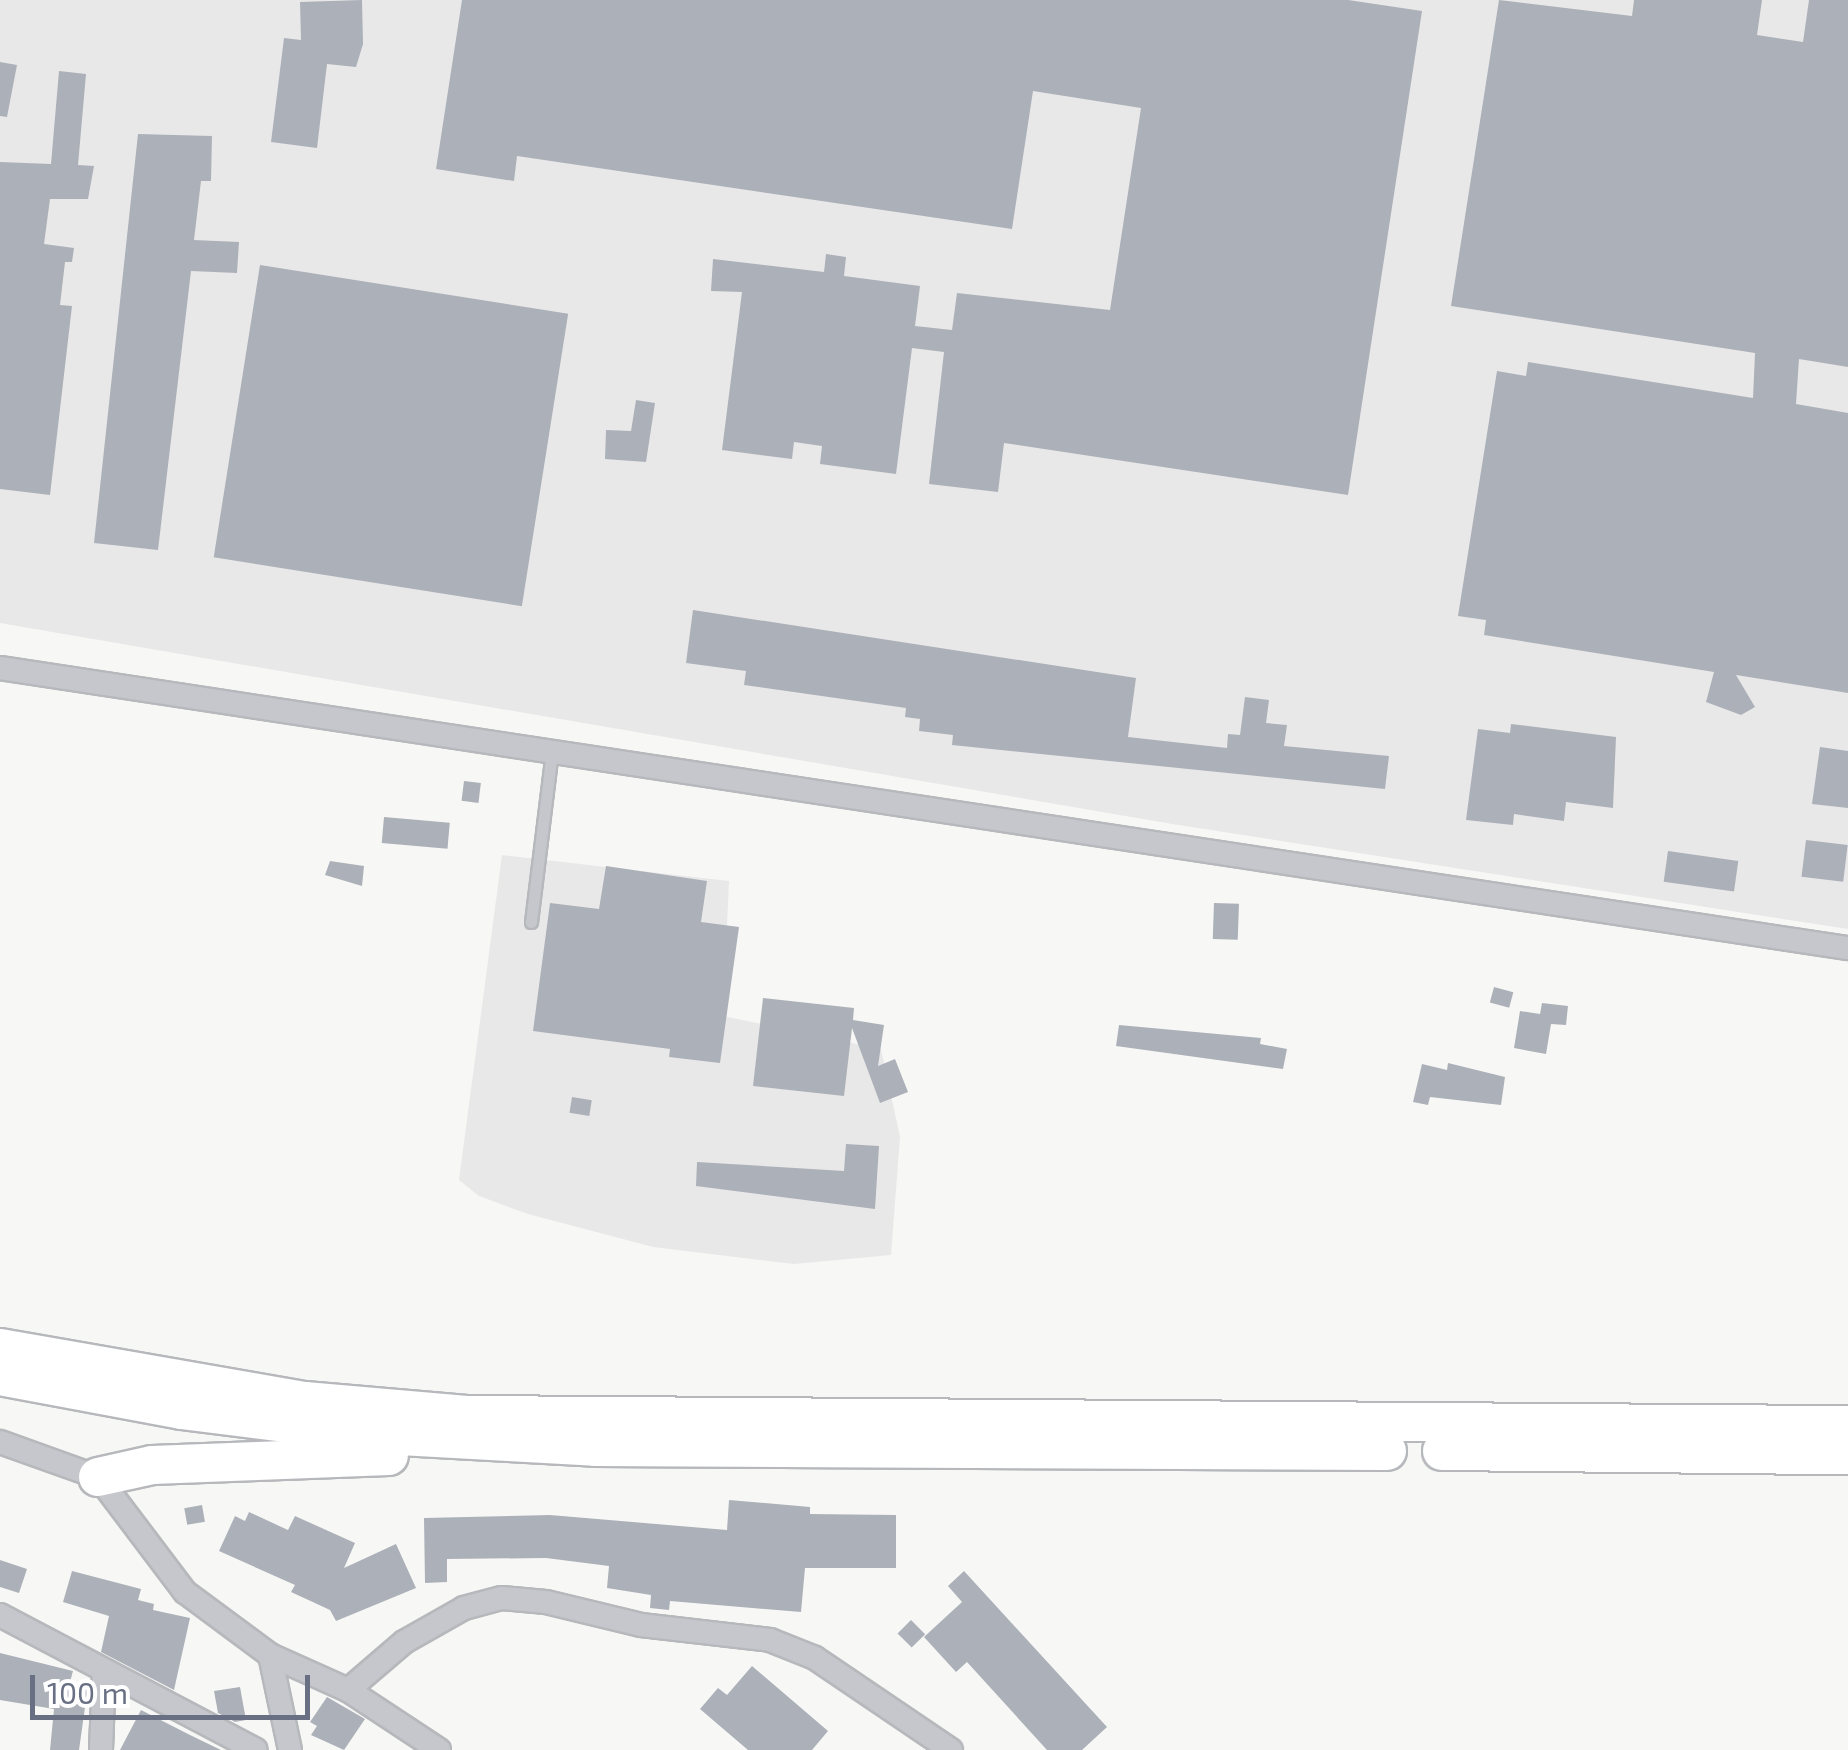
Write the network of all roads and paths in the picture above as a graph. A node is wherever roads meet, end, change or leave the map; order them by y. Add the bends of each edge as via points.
1 (0, 668) edge
2 (552, 752) junction
3 (532, 922) dead end
4 (1848, 948) edge
5 (0, 1348) edge
6 (0, 1376) edge
7 (1848, 1424) edge
8 (509, 1441) junction
9 (0, 1442) edge
10 (1848, 1454) edge
11 (98, 1476) junction
12 (0, 1614) edge
13 (270, 1656) junction
14 (104, 1671) junction
15 (348, 1690) junction
16 (100, 1750) edge
17 (256, 1750) edge
18 (290, 1750) edge
19 (438, 1750) edge
20 (951, 1750) edge

1 - 2 street
2 - 3 lane
2 - 4 street
5 - 7 highway via 305,1401 469,1415
6 - 8 highway via 325,1430
8 - 10 highway
8 - 11 highway via 441,1454 152,1465
9 - 11 street
11 - 13 street via 186,1592
12 - 14 street
13 - 15 street
13 - 18 street
14 - 16 street
14 - 17 street
15 - 19 street
15 - 20 street via 404,1642 464,1608 502,1598 546,1602 641,1625 770,1640 863,1687

